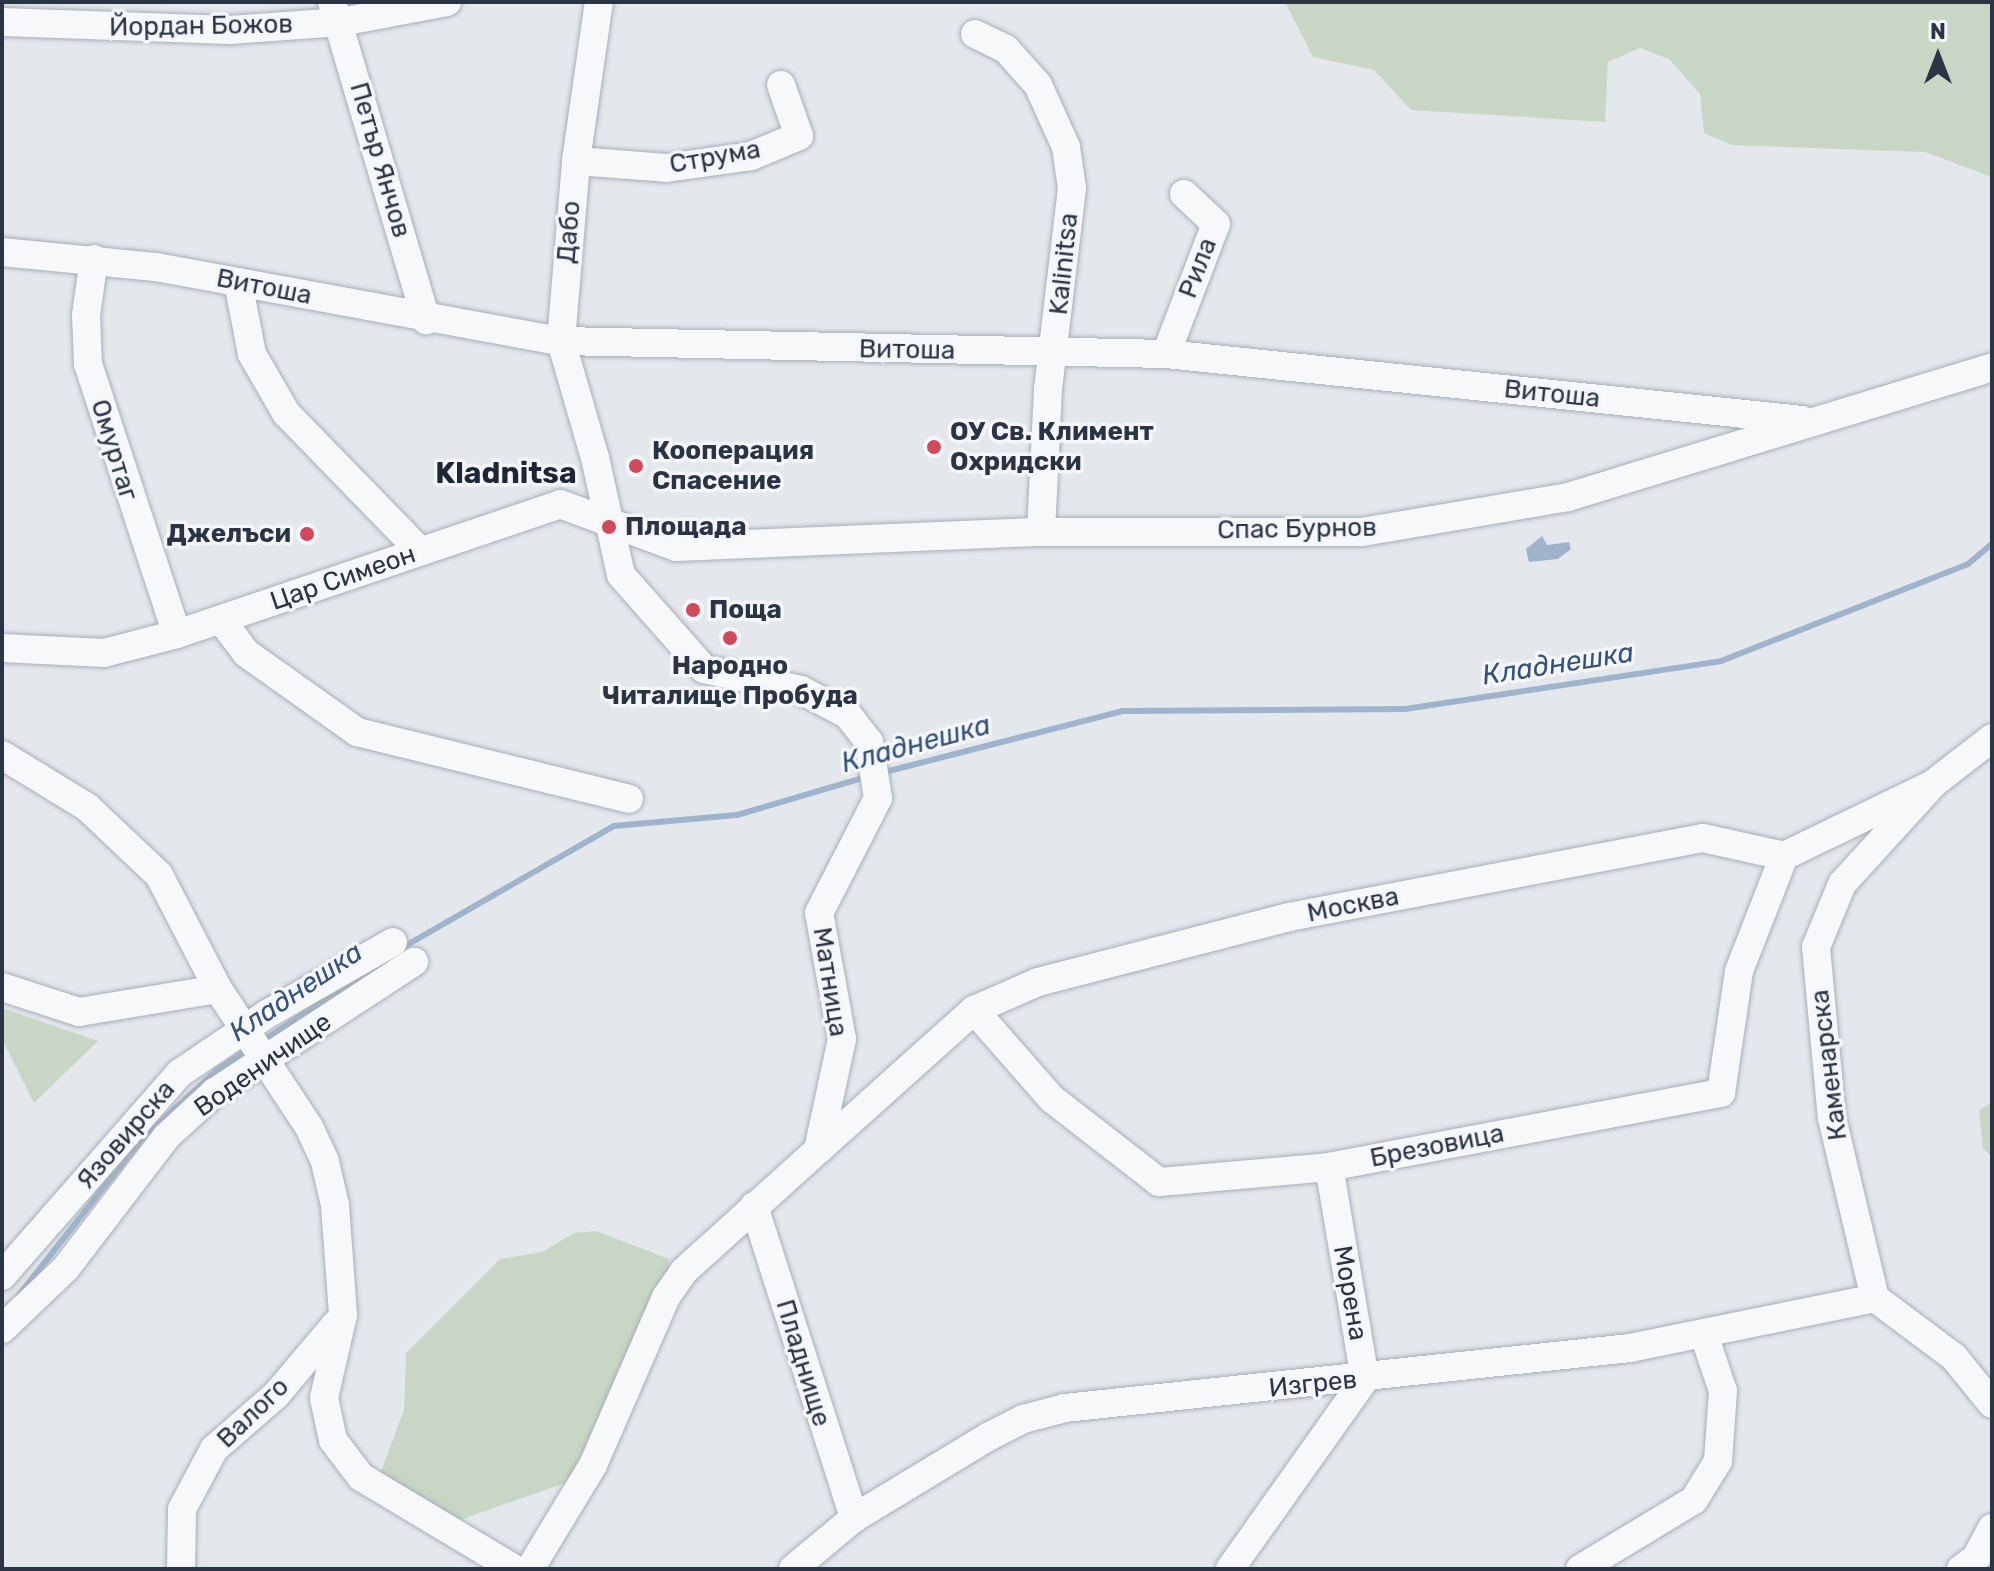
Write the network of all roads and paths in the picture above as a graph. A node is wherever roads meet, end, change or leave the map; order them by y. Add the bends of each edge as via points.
1 (447, 2) edge
2 (599, 2) edge
3 (336, 12) edge
4 (2, 22) edge
5 (975, 34) dead end
6 (781, 85) dead end
7 (576, 161) junction
8 (1184, 194) dead end
9 (2, 252) edge
10 (94, 259) junction
11 (238, 282) junction
12 (426, 320) junction
13 (561, 341) junction
14 (1054, 352) junction
15 (1166, 354) junction
16 (1992, 367) edge
17 (1815, 422) junction
18 (595, 458) joint
19 (609, 522) junction
20 (1041, 532) junction
21 (676, 547) joint
22 (420, 551) junction
23 (222, 621) junction
24 (177, 634) junction
25 (2, 648) edge
26 (1992, 738) edge
27 (2, 755) edge
28 (1933, 784) junction
29 (629, 799) dead end
30 (1784, 856) junction
31 (393, 942) dead end
32 (414, 962) dead end
33 (2, 987) edge
34 (218, 989) junction
35 (974, 1010) junction
36 (254, 1046) junction
37 (818, 1150) junction
38 (1329, 1167) junction
39 (754, 1206) junction
40 (2, 1276) edge
41 (1875, 1298) junction
42 (343, 1315) junction
43 (2, 1329) edge
44 (1704, 1335) junction
45 (1365, 1379) junction
46 (1992, 1404) edge
47 (854, 1518) junction
48 (1992, 1528) edge
49 (181, 1569) edge
50 (515, 1569) edge
51 (530, 1569) edge
52 (793, 1569) edge
53 (1230, 1569) edge
54 (1580, 1569) edge
55 (1961, 1569) edge

1 - 3 street, Йордан Божов
2 - 7 street, Дабо
3 - 4 street, Йордан Божов via 230,30
3 - 12 street, Петър Янчов
5 - 14 street, Kalinitsa via 1006,49 1038,85 1066,147 1072,188
6 - 7 street, Струма via 799,136 751,156 666,168
7 - 13 street, Дабо
8 - 15 street, Рила via 1216,224
9 - 10 street, Витоша
10 - 11 street, Витоша
10 - 24 street, Омуртаг via 86,315 88,364
11 - 12 street, Витоша
11 - 22 street via 252,354 286,413
12 - 13 street, Витоша
13 - 14 street, Витоша
13 - 18 street, Дабо
14 - 15 street, Витоша
14 - 20 street, Kalinitsa
15 - 17 street, Витоша
16 - 17 street, Спас Бурнов
17 - 20 street, Спас Бурнов via 1568,497 1362,532
18 - 19 street, Матница
19 - 21 street, Цар Симеон
19 - 22 street, Цар Симеон via 560,504
19 - 37 street, Матница via 621,575 704,669 801,690 848,715 869,742 878,798 819,913 842,1039
20 - 21 street, Спас Бурнов
22 - 23 street, Цар Симеон
23 - 24 street, Цар Симеон
23 - 29 street via 246,653 357,732 411,750
24 - 25 street, Цар Симеон via 104,653
26 - 28 street, Каменарска
27 - 34 street via 87,807 159,875
28 - 30 street
28 - 41 street, Каменарска via 1842,884 1816,947 1832,1118
30 - 35 street, Москва via 1703,838 1304,914 1038,982
30 - 38 street, Брезовица via 1739,971 1721,1093
31 - 36 street, Язовирска
32 - 36 street, Воденичище
33 - 34 street via 79,1012
34 - 36 street
35 - 37 street, Москва
35 - 38 street, Брезовица via 1052,1099 1159,1182
36 - 40 street, Язовирска via 180,1073
36 - 42 street via 309,1127 325,1162 335,1205
36 - 43 street, Воденичище via 166,1137 66,1268
37 - 39 street
38 - 45 street, Морена
39 - 47 street, Пладнище
39 - 51 street via 684,1271 666,1297 593,1465
41 - 44 street, Изгрев
41 - 46 street via 1954,1357
42 - 49 street, Валого via 276,1395 214,1449 182,1509
42 - 50 street via 324,1419 344,1458 361,1477 413,1511
44 - 45 street, Изгрев
44 - 54 street via 1723,1391 1718,1461 1694,1500
45 - 47 street, Изгрев via 1065,1408 1023,1419
45 - 53 street
47 - 52 street, Изгрев
48 - 55 street via 1976,1558

